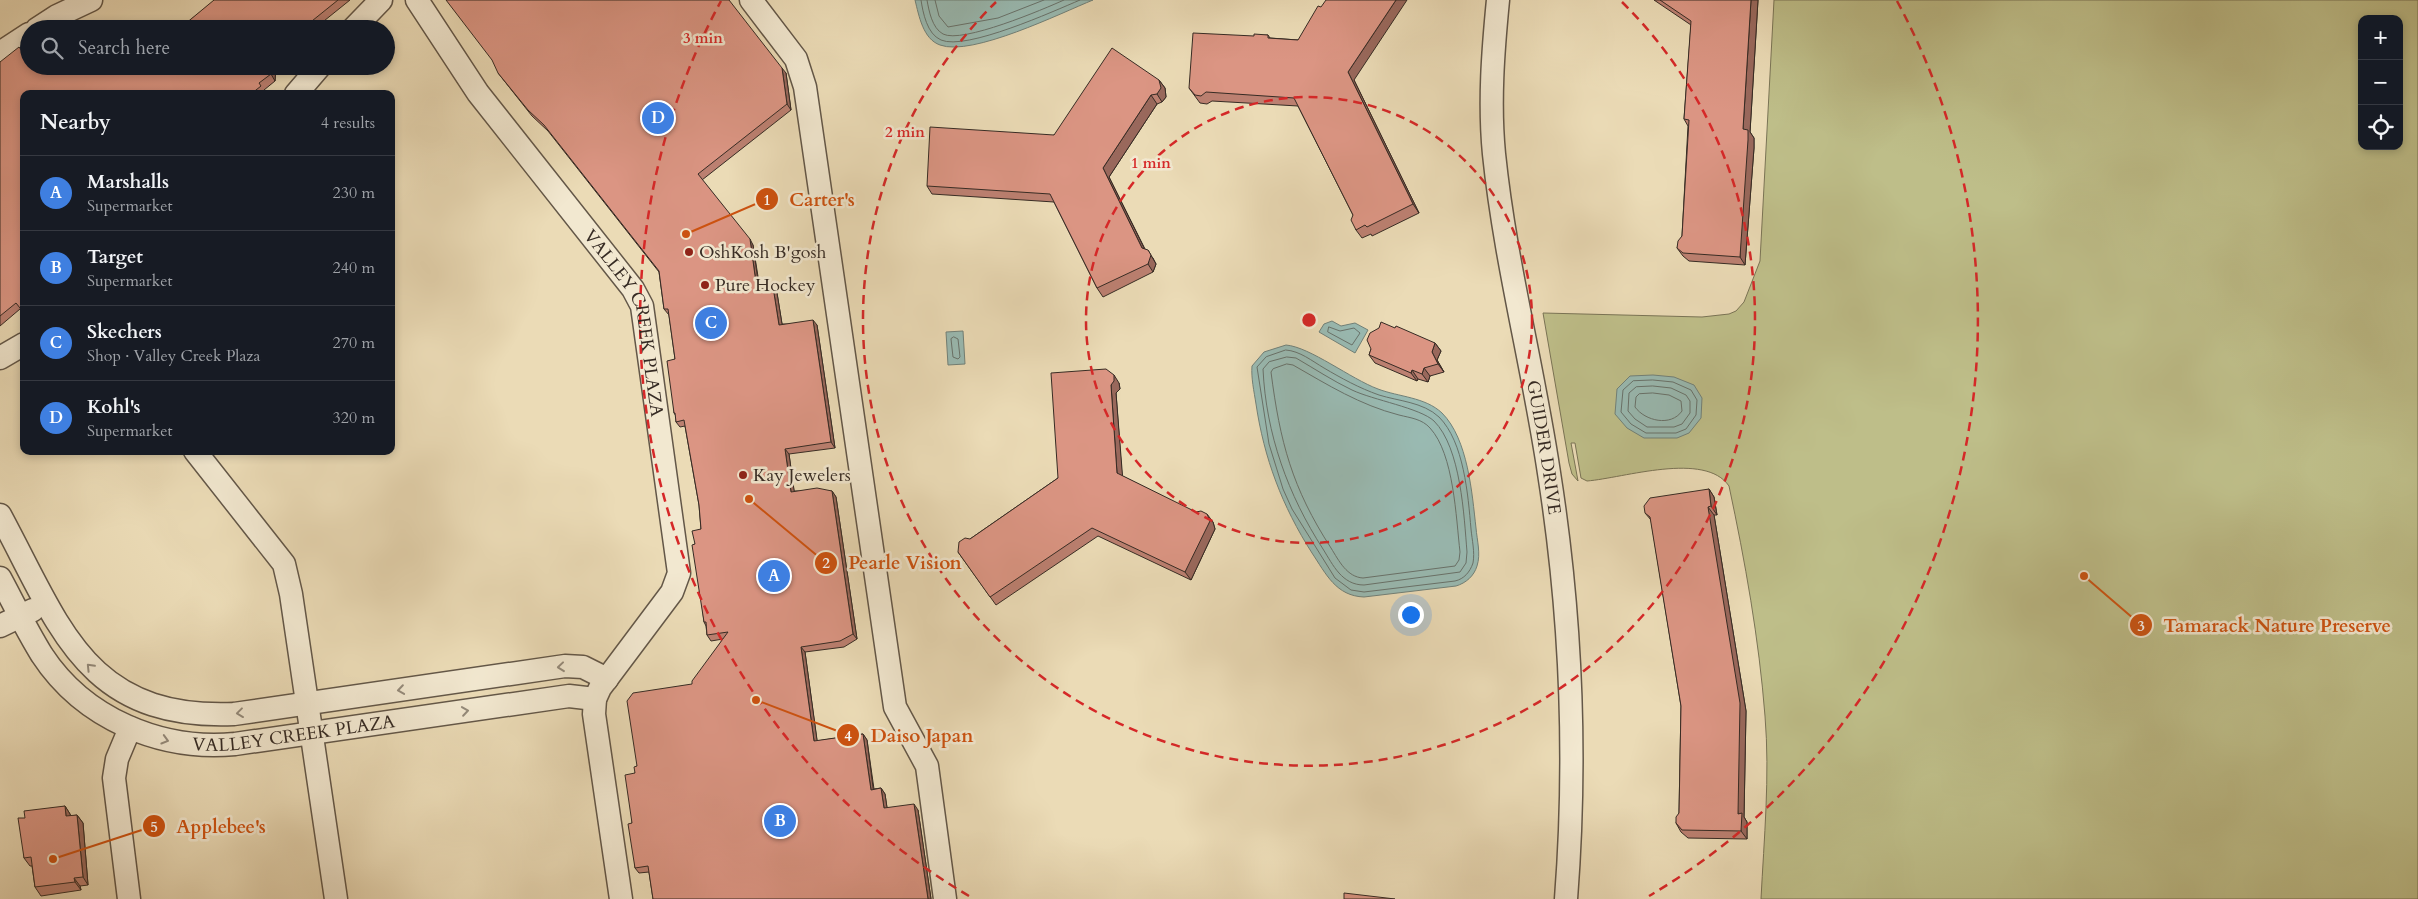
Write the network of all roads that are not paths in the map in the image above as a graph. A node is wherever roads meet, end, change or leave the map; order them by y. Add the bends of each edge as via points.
1 (91, 0) edge
2 (381, 0) edge
3 (417, 0) edge
4 (751, 0) edge
5 (1498, 0) edge
6 (51, 20) edge
7 (362, 20) edge
8 (20, 40) edge
9 (0, 53) edge
10 (312, 75) edge
11 (299, 90) edge
12 (20, 346) edge
13 (0, 358) edge
14 (198, 455) edge
15 (0, 515) edge
16 (32, 575) junction
17 (2, 585) edge
18 (47, 604) junction
19 (20, 616) junction
20 (0, 626) edge
21 (607, 679) junction
22 (595, 699) junction
23 (308, 704) junction
24 (130, 728) junction
25 (312, 732) junction
26 (129, 899) edge
27 (336, 899) edge
28 (621, 899) edge
29 (945, 899) edge
30 (1566, 899) edge

1 - 6 street
2 - 7 street
3 - 21 street, VALLEY CREEK PLAZA via 470,82 633,289 642,306 679,574 672,592
4 - 29 street via 796,59 805,87 895,707 927,766
5 - 30 street, GUIDER DRIVE via 1492,55 1494,152 1549,473 1567,630 1570,784
8 - 9 street
10 - 11 street
12 - 13 street
14 - 23 street via 285,566
15 - 16 street, VALLEY CREEK PLAZA
16 - 17 street, VALLEY CREEK PLAZA
16 - 18 street, VALLEY CREEK PLAZA
17 - 19 street, VALLEY CREEK PLAZA
18 - 19 street
23 -> 18 street, VALLEY CREEK PLAZA via 206,715 160,708 114,686 93,670 67,638
19 - 20 street
19 - 24 street, VALLEY CREEK PLAZA via 43,656 73,691 107,717
21 - 22 street, VALLEY CREEK PLAZA
21 -> 23 street, VALLEY CREEK PLAZA via 583,667 565,666
25 -> 22 street, VALLEY CREEK PLAZA via 569,696
22 - 28 street via 594,714
23 - 25 street
24 -> 25 street, VALLEY CREEK PLAZA via 175,743 211,746
24 - 26 street via 117,759 114,778
25 - 27 street

